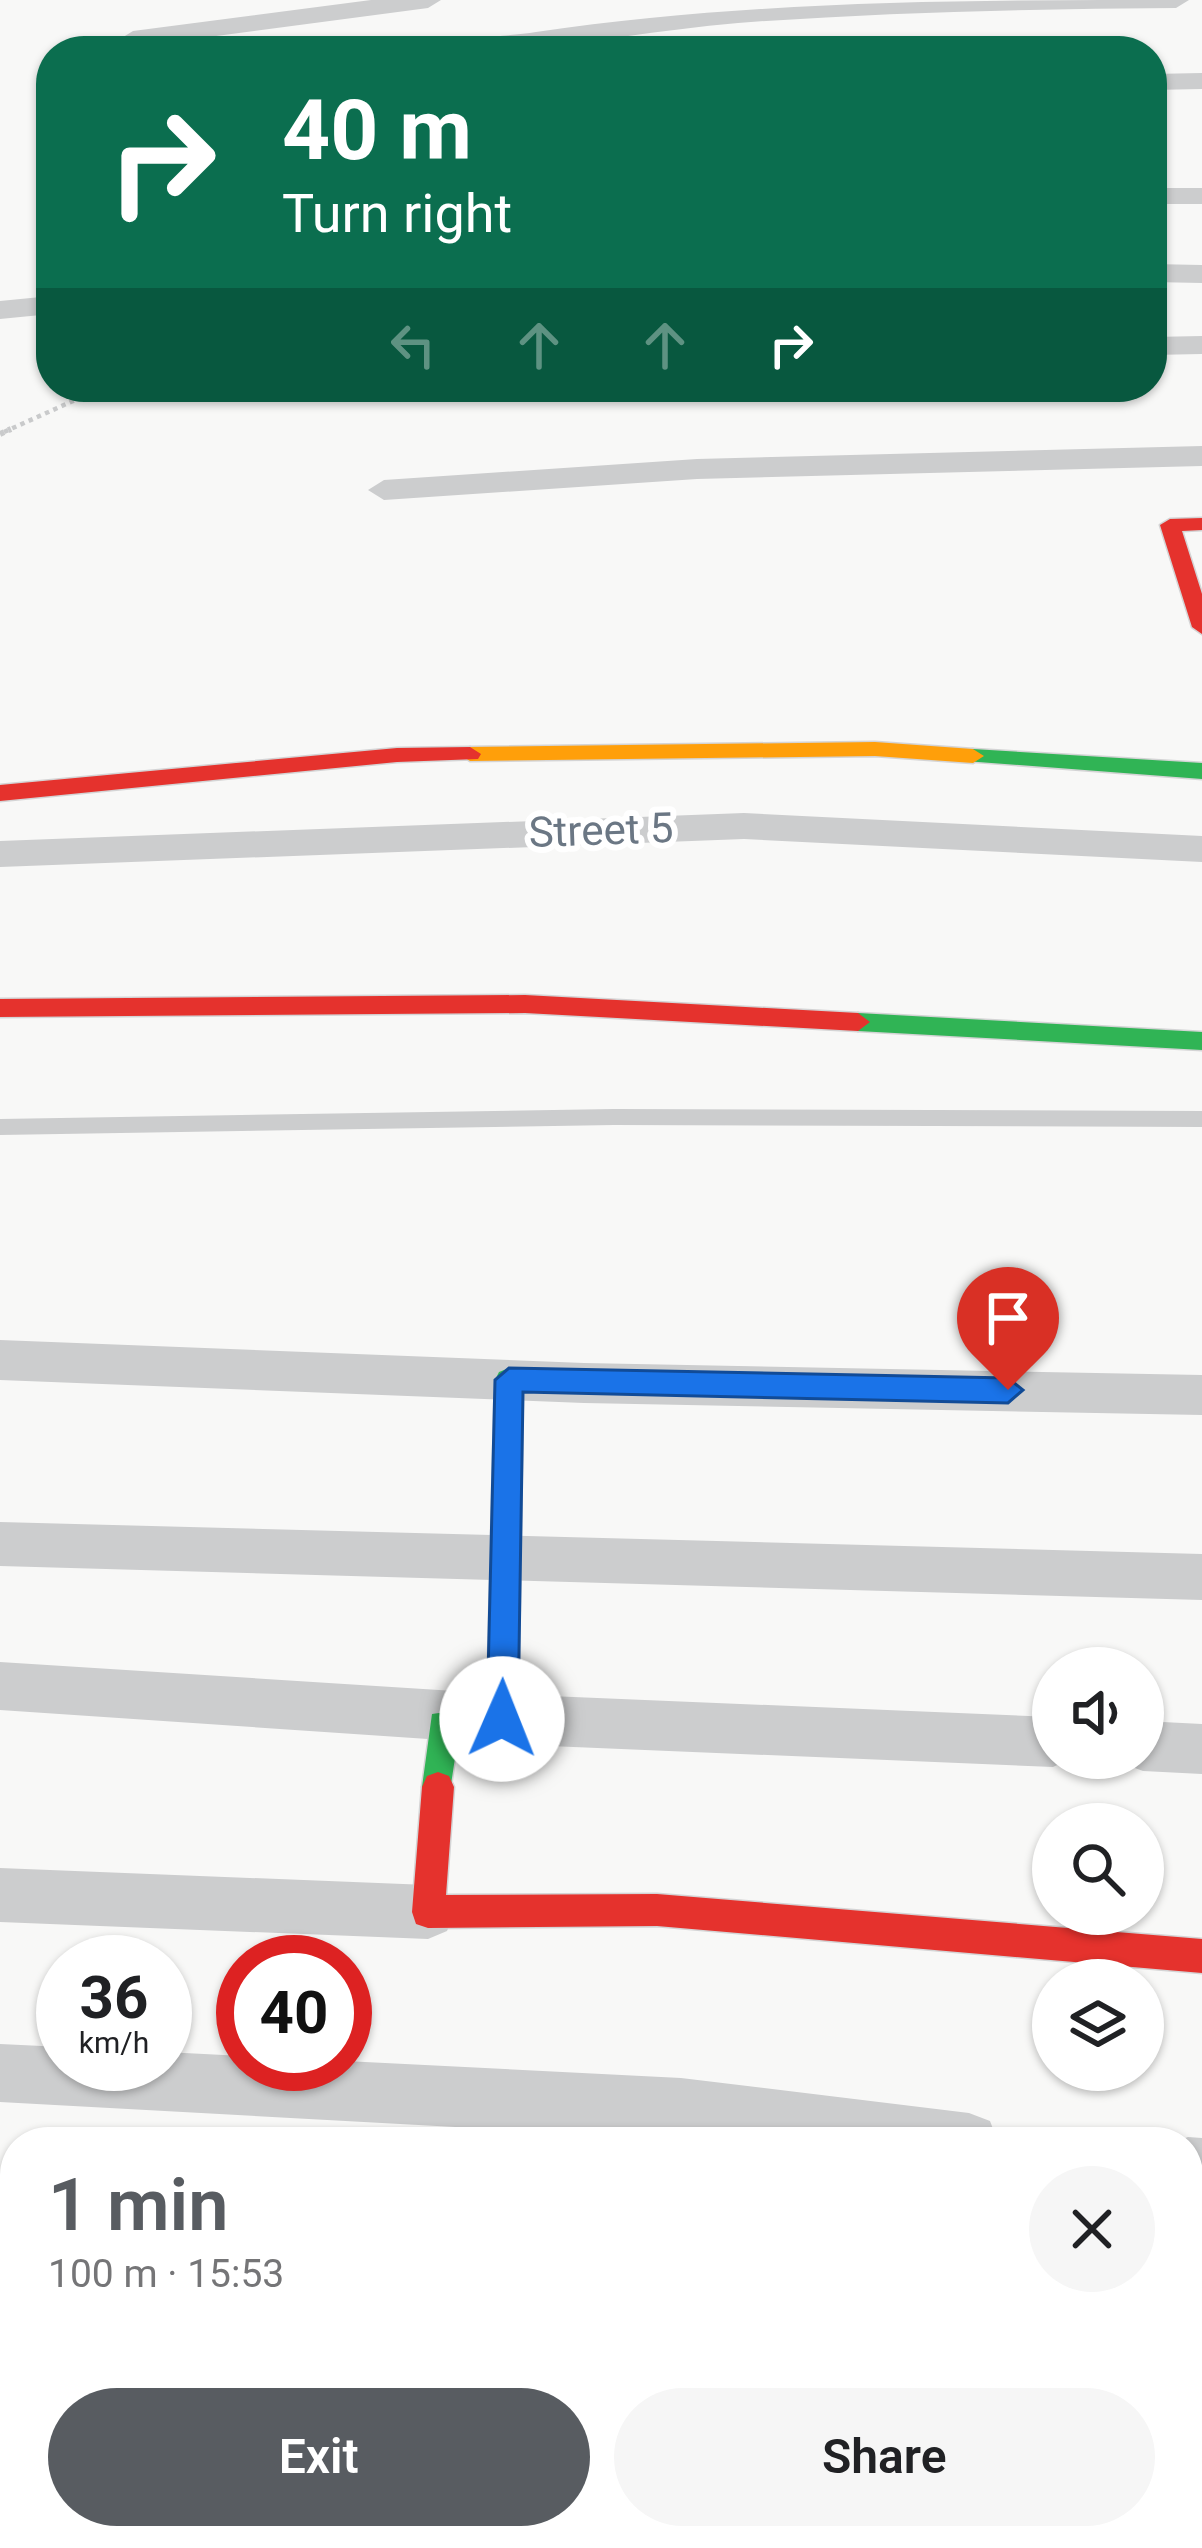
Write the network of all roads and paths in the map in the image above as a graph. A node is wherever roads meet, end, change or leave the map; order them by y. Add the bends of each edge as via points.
1 (428, 0) edge
2 (1176, 0) edge
3 (679, 9) edge
4 (157, 36) edge
5 (545, 36) edge
6 (1202, 81) edge
7 (1167, 82) edge
8 (1167, 196) edge
9 (1202, 196) edge
10 (1167, 273) edge
11 (1202, 274) edge
12 (36, 306) edge
13 (0, 310) edge
14 (1202, 345) edge
15 (1167, 346) edge
16 (71, 402) edge
17 (0, 434) edge
18 (1202, 456) edge
19 (384, 490) dead end
20 (1202, 524) edge
21 (1202, 627) edge
22 (1202, 771) edge
23 (0, 793) edge
24 (1202, 849) edge
25 (0, 854) edge
26 (0, 1008) edge
27 (1202, 1041) edge
28 (1202, 1119) edge
29 (0, 1127) edge
30 (0, 1360) edge
31 (509, 1380) junction
32 (1202, 1395) edge
33 (0, 1544) edge
34 (506, 1561) junction
35 (1202, 1577) edge
36 (0, 1686) edge
37 (502, 1719) junction
38 (1032, 1741) edge
39 (1164, 1747) edge
40 (1202, 1749) edge
41 (0, 1895) edge
42 (428, 1912) junction
43 (1202, 1957) edge
44 (0, 2074) edge
45 (845, 2127) edge

1 - 4 street
2 - 3 street
3 - 5 street
6 - 7 street
8 - 9 street
10 - 11 street
12 - 13 street
14 - 15 street
16 - 17 path
18 - 19 street via 697,469
20 - 21 street via 1170,525
22 - 23 street via 875,749 397,755
24 - 25 street, Street 5 via 744,826
26 - 27 street via 524,1004
28 - 29 lane
30 - 31 street
31 - 32 street
31 - 34 street
33 - 34 street
34 - 35 street
34 - 37 street
36 - 37 street
37 - 38 street
37 - 42 street via 443,1724
39 - 40 street
41 - 42 street
42 - 43 street via 656,1910
44 - 45 street via 681,2107

